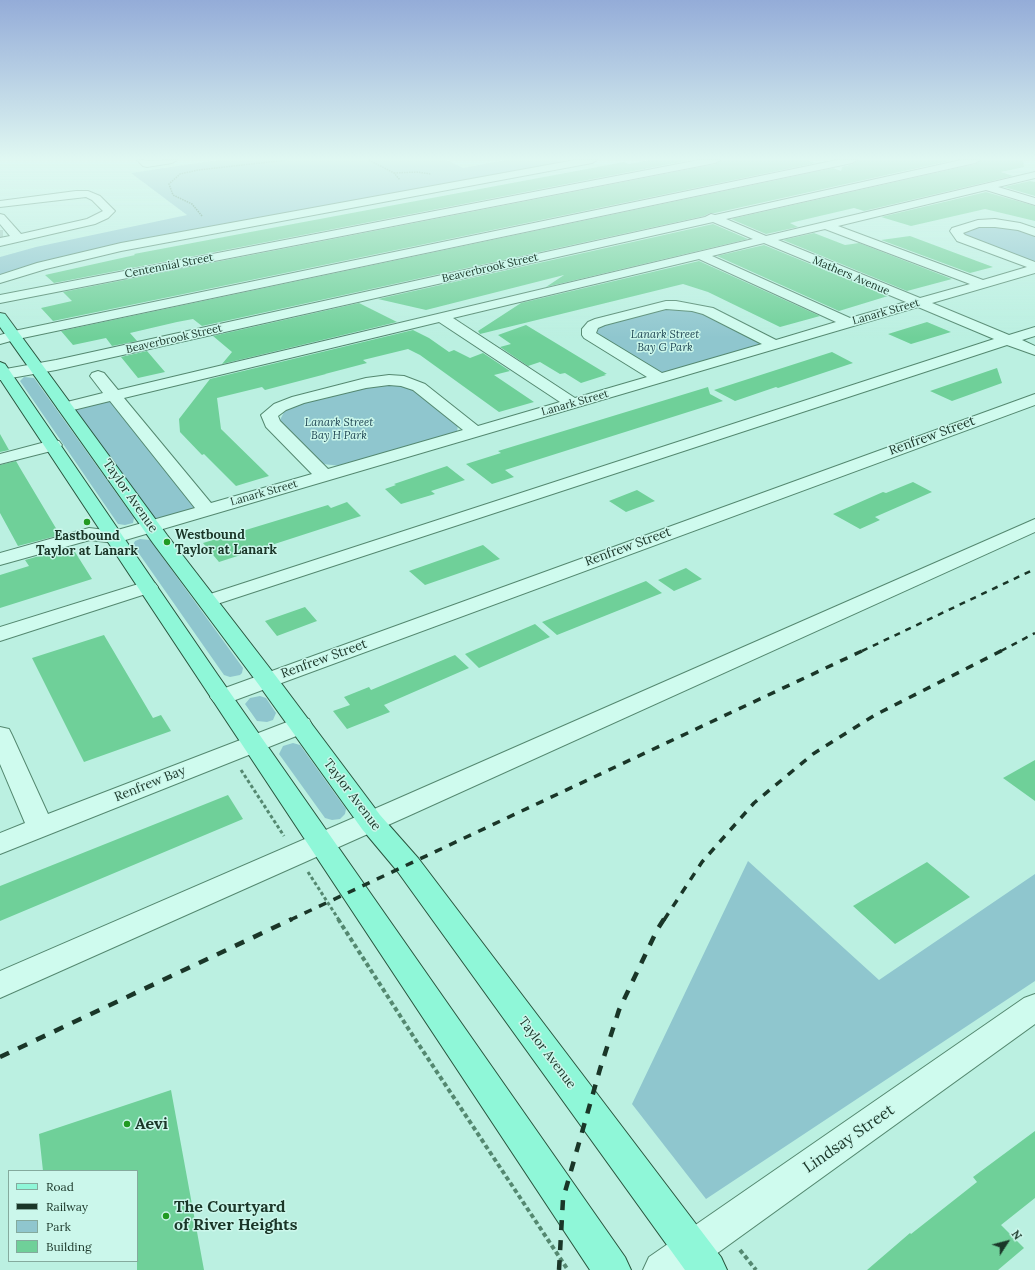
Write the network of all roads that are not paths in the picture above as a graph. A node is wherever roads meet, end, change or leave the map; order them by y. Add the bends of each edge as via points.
1 (21, 219) edge
2 (53, 219) dead end
3 (97, 219) edge
4 (269, 219) edge
5 (411, 219) edge
6 (571, 219) edge
7 (708, 219) edge
8 (717, 219) edge
9 (850, 219) edge
10 (826, 225) junction
11 (4, 228) edge
12 (62, 229) junction
13 (1035, 232) edge
14 (766, 240) junction
15 (700, 255) junction
16 (1035, 267) edge
17 (0, 279) edge
18 (982, 284) junction
19 (0, 299) edge
20 (917, 303) junction
21 (0, 317) edge
22 (441, 317) junction
23 (849, 323) junction
24 (1035, 331) edge
25 (7, 338) edge
26 (1007, 340) junction
27 (774, 345) junction
28 (1035, 351) edge
29 (37, 369) junction
30 (2, 372) edge
31 (98, 376) dead end
32 (660, 378) junction
33 (114, 395) junction
34 (1035, 399) edge
35 (573, 404) junction
36 (65, 407) junction
37 (475, 432) junction
38 (53, 445) junction
39 (0, 459) edge
40 (324, 476) junction
41 (207, 510) junction
42 (1035, 525) edge
43 (152, 526) junction
44 (115, 537) junction
45 (0, 559) edge
46 (148, 587) junction
47 (208, 601) junction
48 (0, 634) edge
49 (267, 680) junction
50 (222, 697) junction
51 (300, 725) junction
52 (0, 735) edge
53 (241, 747) junction
54 (371, 822) junction
55 (40, 827) junction
56 (0, 844) edge
57 (308, 848) junction
58 (0, 985) edge
59 (1035, 1007) edge
60 (699, 1260) edge
61 (612, 1270) edge
62 (662, 1270) edge

1 - 11 street
2 - 12 street
3 - 12 street
4 - 17 street via 120,247
5 - 19 street, Centennial Street
6 - 25 street
7 - 29 street, Beaverbrook Street
8 - 14 street, Mathers Avenue
9 - 10 street
10 - 14 street
10 - 18 street
11 - 12 street
13 - 16 street via 995,223 978,224 956,231 961,238
14 - 15 street
14 - 20 street, Mathers Avenue
15 - 22 street
15 - 23 street
16 - 18 street, Lanark Street
18 - 20 street, Lanark Street
20 - 23 street, Lanark Street
20 - 26 street, Mathers Avenue
21 - 25 main road, Taylor Avenue
22 - 33 street
22 - 35 street
23 - 27 street, Lanark Street
24 - 26 street
25 - 29 main road, Taylor Avenue
26 - 28 street, Mathers Avenue
26 - 47 street
27 - 32 street, Lanark Street
27 - 32 street via 708,312 676,305 666,305 600,322 589,329 589,335 597,341
29 - 30 street, Beaverbrook Street
29 - 36 main road, Taylor Avenue
30 - 38 main road
31 - 33 street
32 - 35 street, Lanark Street
33 - 36 street
33 - 41 street
34 - 49 street, Renfrew Street
35 - 37 street, Lanark Street
36 - 43 main road, Taylor Avenue
37 - 40 street, Lanark Street
37 - 40 street via 419,387 404,381 366,382 298,400 280,407 269,415 272,423
38 - 39 street
38 - 44 main road
40 - 41 street, Lanark Street
41 - 43 street, Lanark Street
42 - 54 street
43 - 44 street, Lanark Street
43 - 47 main road, Taylor Avenue
44 - 45 street via 89,534
44 - 46 main road
46 - 48 street
46 - 50 main road
47 - 49 main road, Taylor Avenue
49 - 50 street, Renfrew Street
49 - 51 main road, Taylor Avenue
50 - 53 main road
51 - 53 street, Renfrew Bay
51 - 54 main road, Taylor Avenue
52 - 55 street
53 - 55 street, Renfrew Bay
53 - 57 main road
54 - 57 street
54 - 60 main road, Taylor Avenue via 412,871
55 - 56 street, Renfrew Bay
57 - 58 street
57 - 61 main road
59 - 60 street, Lindsay Street
60 - 62 street, Lindsay Street

